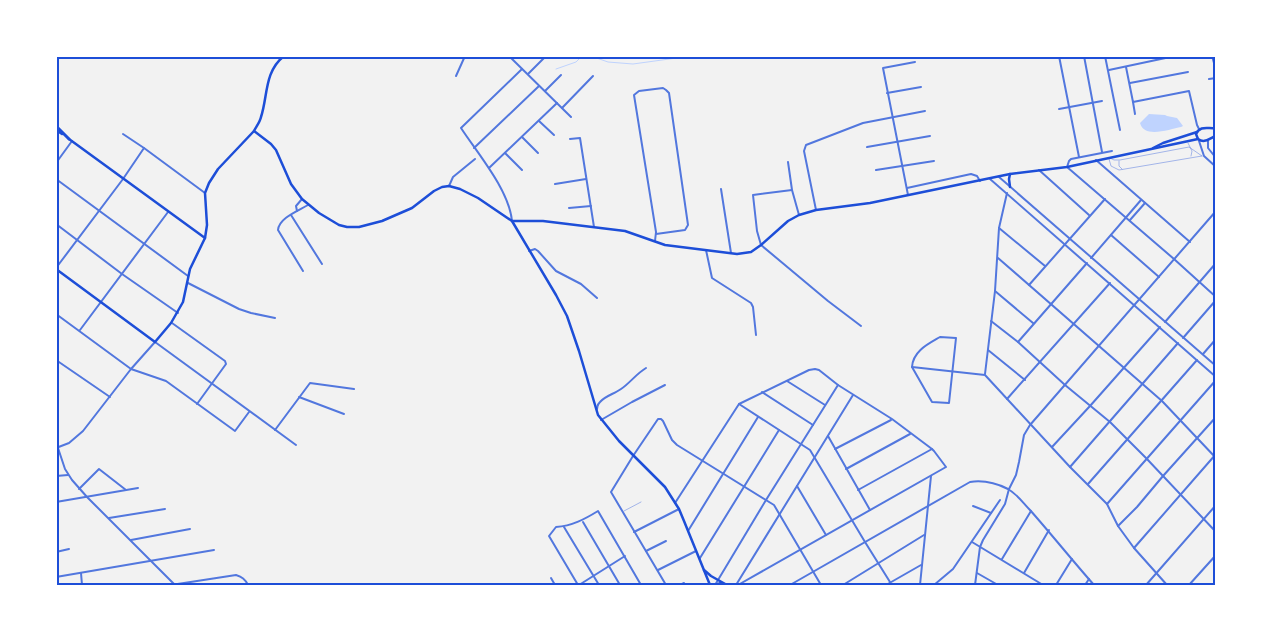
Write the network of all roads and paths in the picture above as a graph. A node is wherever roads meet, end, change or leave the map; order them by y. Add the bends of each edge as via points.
1 (284, 56) edge
2 (466, 56) edge
3 (546, 56) edge
4 (1059, 56) edge
5 (1084, 56) edge
6 (1105, 56) edge
7 (1175, 56) edge
8 (1212, 56) edge
9 (512, 57) edge
10 (915, 62) dead end
11 (1126, 66) junction
12 (522, 69) junction
13 (1108, 70) junction
14 (1216, 70) edge
15 (1188, 72) dead end
16 (528, 74) junction
17 (561, 75) dead end
18 (456, 76) dead end
19 (592, 76) dead end
20 (1216, 78) edge
21 (1209, 79) dead end
22 (1130, 83) junction
23 (539, 86) junction
24 (921, 87) dead end
25 (544, 91) junction
26 (887, 93) junction
27 (1102, 101) dead end
28 (1133, 102) junction
29 (557, 103) junction
30 (1092, 103) junction
31 (562, 108) junction
32 (1069, 108) junction
33 (1059, 110) dead end
34 (925, 111) dead end
35 (1135, 114) dead end
36 (571, 117) dead end
37 (892, 117) junction
38 (538, 121) junction
39 (56, 128) edge
40 (1216, 128) edge
41 (1207, 129) junction
42 (1120, 130) dead end
43 (254, 131) junction
44 (1198, 131) junction
45 (122, 134) dead end
46 (554, 135) dead end
47 (930, 136) dead end
48 (1216, 136) edge
49 (522, 137) junction
50 (1209, 139) junction
51 (71, 140) junction
52 (570, 140) dead end
53 (1199, 140) junction
54 (1188, 141) junction
55 (896, 142) junction
56 (867, 147) dead end
57 (1189, 147) junction
58 (144, 148) junction
59 (474, 148) junction
60 (1150, 150) junction
61 (1112, 151) dead end
62 (505, 153) junction
63 (538, 153) dead end
64 (1102, 153) junction
65 (1079, 157) junction
66 (1109, 157) junction
67 (1190, 158) junction
68 (1216, 158) edge
69 (475, 159) dead end
70 (1096, 160) junction
71 (1120, 160) junction
72 (934, 161) dead end
73 (788, 162) dead end
74 (56, 163) edge
75 (901, 166) junction
76 (1067, 167) junction
77 (1216, 167) edge
78 (489, 168) junction
79 (522, 170) dead end
80 (876, 170) dead end
81 (1038, 170) junction
82 (1123, 170) junction
83 (1010, 174) junction
84 (998, 177) junction
85 (56, 179) edge
86 (123, 179) junction
87 (586, 179) junction
88 (990, 179) junction
89 (980, 181) junction
90 (555, 184) dead end
91 (450, 186) junction
92 (1010, 187) junction
93 (906, 188) junction
94 (721, 189) dead end
95 (792, 190) junction
96 (205, 193) junction
97 (1007, 193) junction
98 (908, 195) junction
99 (302, 199) junction
100 (1105, 199) junction
101 (1141, 200) junction
102 (1145, 203) junction
103 (308, 204) junction
104 (590, 206) junction
105 (568, 208) dead end
106 (816, 210) junction
107 (99, 211) junction
108 (298, 211) junction
109 (1216, 211) edge
110 (168, 212) junction
111 (291, 215) junction
112 (798, 215) junction
113 (1090, 216) junction
114 (1126, 217) junction
115 (1130, 220) junction
116 (512, 221) junction
117 (56, 224) edge
118 (594, 227) junction
119 (999, 228) junction
120 (656, 234) junction
121 (1111, 235) junction
122 (205, 238) junction
123 (1069, 239) junction
124 (78, 240) junction
125 (655, 241) junction
126 (1190, 242) junction
127 (144, 244) junction
128 (1065, 244) junction
129 (761, 245) junction
130 (706, 250) junction
131 (529, 251) junction
132 (731, 253) junction
133 (998, 258) junction
134 (1091, 258) junction
135 (1174, 259) junction
136 (1087, 263) junction
137 (1216, 263) edge
138 (322, 264) dead end
139 (1045, 266) junction
140 (56, 269) edge
141 (303, 271) dead end
142 (122, 274) junction
143 (188, 276) junction
144 (1159, 277) junction
145 (1199, 282) junction
146 (188, 283) junction
147 (1110, 283) junction
148 (1029, 285) junction
149 (995, 291) junction
150 (597, 298) dead end
151 (1216, 299) edge
152 (1139, 300) junction
153 (101, 302) junction
154 (1050, 304) junction
155 (1135, 305) junction
156 (178, 313) junction
157 (56, 314) edge
158 (275, 318) dead end
159 (991, 321) junction
160 (1165, 322) junction
161 (171, 323) junction
162 (1034, 323) junction
163 (1073, 324) junction
164 (861, 326) dead end
165 (1160, 327) junction
166 (79, 331) junction
167 (756, 335) dead end
168 (1183, 338) junction
169 (1216, 339) edge
170 (155, 342) junction
171 (1018, 342) junction
172 (1178, 343) junction
173 (1098, 346) junction
174 (988, 350) junction
175 (1202, 354) junction
176 (56, 360) edge
177 (1197, 360) junction
178 (1041, 362) junction
179 (1216, 366) edge
180 (912, 367) junction
181 (646, 368) dead end
182 (1124, 368) junction
183 (131, 369) junction
184 (952, 371) junction
185 (985, 375) junction
186 (1216, 378) edge
187 (1025, 380) junction
188 (786, 381) junction
189 (211, 384) junction
190 (1142, 384) junction
191 (665, 385) dead end
192 (838, 385) junction
193 (1065, 385) junction
194 (354, 389) dead end
195 (762, 392) junction
196 (853, 395) junction
197 (110, 397) junction
198 (300, 397) junction
199 (1007, 399) junction
200 (1161, 400) junction
201 (197, 404) junction
202 (739, 404) junction
203 (825, 405) junction
204 (1090, 406) junction
205 (596, 411) junction
206 (249, 412) junction
207 (344, 414) dead end
208 (758, 417) junction
209 (1216, 417) edge
210 (892, 419) junction
211 (601, 420) junction
212 (1180, 421) junction
213 (1110, 422) junction
214 (813, 425) junction
215 (1030, 425) junction
216 (275, 430) junction
217 (779, 430) junction
218 (911, 434) junction
219 (828, 436) junction
220 (1196, 438) junction
221 (1127, 439) junction
222 (56, 442) edge
223 (801, 444) junction
224 (296, 445) dead end
225 (1052, 447) junction
226 (57, 448) edge
227 (836, 449) junction
228 (932, 449) junction
229 (633, 456) junction
230 (1215, 456) edge
231 (814, 458) junction
232 (1146, 458) junction
233 (702, 460) junction
234 (1070, 467) junction
235 (846, 469) junction
236 (723, 473) junction
237 (68, 475) junction
238 (56, 476) edge
239 (931, 476) junction
240 (1163, 476) junction
241 (1088, 484) junction
242 (797, 486) junction
243 (745, 487) junction
244 (79, 488) junction
245 (138, 488) dead end
246 (1009, 489) junction
247 (126, 490) junction
248 (858, 490) junction
249 (1181, 495) junction
250 (87, 497) junction
251 (766, 500) junction
252 (1000, 500) dead end
253 (56, 502) edge
254 (641, 502) dead end
255 (675, 503) junction
256 (1106, 504) junction
257 (1216, 505) edge
258 (927, 506) junction
259 (973, 506) dead end
260 (164, 509) dead end
261 (679, 509) junction
262 (870, 510) junction
263 (1031, 511) junction
264 (623, 512) junction
265 (991, 513) junction
266 (780, 514) junction
267 (109, 518) junction
268 (1203, 519) junction
269 (852, 520) junction
270 (583, 521) junction
271 (1118, 526) junction
272 (564, 527) junction
273 (190, 529) dead end
274 (1049, 530) junction
275 (688, 531) junction
276 (634, 532) junction
277 (1216, 532) edge
278 (925, 535) junction
279 (826, 536) junction
280 (131, 540) junction
281 (666, 540) dead end
282 (865, 542) junction
283 (972, 542) junction
284 (980, 547) junction
285 (1134, 548) junction
286 (69, 549) dead end
287 (214, 550) dead end
288 (801, 550) junction
289 (646, 551) junction
290 (696, 551) junction
291 (56, 552) edge
292 (1216, 554) edge
293 (625, 556) junction
294 (1072, 558) junction
295 (700, 559) junction
296 (1002, 559) junction
297 (152, 562) junction
298 (878, 563) junction
299 (922, 564) junction
300 (609, 566) junction
301 (704, 568) junction
302 (658, 570) junction
303 (813, 572) junction
304 (977, 572) junction
305 (81, 573) junction
306 (1024, 573) junction
307 (1156, 573) junction
308 (593, 576) junction
309 (56, 577) edge
310 (551, 578) dead end
311 (717, 579) junction
312 (1088, 579) junction
313 (890, 582) junction
314 (684, 583) dead end
315 (175, 584) edge
316 (727, 584) edge
317 (82, 585) edge
318 (171, 585) edge
319 (248, 585) edge
320 (555, 585) edge
321 (578, 585) edge
322 (599, 585) edge
323 (620, 585) edge
324 (641, 585) edge
325 (666, 585) edge
326 (680, 585) edge
327 (710, 585) edge
328 (715, 585) edge
329 (737, 585) edge
330 (790, 585) edge
331 (821, 585) edge
332 (843, 585) edge
333 (886, 585) edge
334 (920, 585) edge
335 (934, 585) edge
336 (976, 585) edge
337 (998, 585) edge
338 (1043, 585) edge
339 (1056, 585) edge
340 (1085, 585) edge
341 (1094, 585) edge
342 (1146, 585) edge
343 (1167, 585) edge
344 (1189, 585) edge

1 - 43 main road via 270,73 261,118
2 - 18 street
3 - 16 street
4 - 32 street
5 - 30 street
6 - 13 street
7 - 11 street
8 - 14 street
9 - 12 street
10 - 26 street via 883,68
11 - 13 street
11 - 22 street
12 - 16 street
12 - 59 street via 461,128
13 - 42 street
15 - 22 street
16 - 23 street
17 - 25 street
19 - 31 street
20 - 21 street
22 - 28 street
23 - 25 street
23 - 59 street
24 - 26 street
25 - 29 street
26 - 37 street
27 - 30 street
28 - 35 street
28 - 44 street via 1189,91
29 - 31 street
29 - 38 street
30 - 32 street
30 - 64 street
31 - 36 street
32 - 33 street
32 - 65 street
34 - 37 street
37 - 55 street
37 - 106 street via 863,123 806,145 804,150
38 - 46 street
38 - 49 street
39 - 51 highway
40 - 41 main road
41 - 44 main road
41 - 50 main road
43 - 96 main road via 218,170
43 - 99 main road via 276,150 291,184
44 - 53 main road via 1196,136
44 - 60 main road
45 - 58 street
47 - 55 street
48 - 50 main road
49 - 62 street
49 - 63 street
50 - 53 main road
50 - 68 street via 1208,148
51 - 74 street
51 - 86 main road
52 - 87 street via 580,138
53 - 54 main road
53 - 77 street via 1204,156
54 - 57 lane
54 - 60 main road
55 - 56 street
55 - 75 street
57 - 67 lane
57 - 67 lane via 1202,156
57 - 71 lane
58 - 86 street
58 - 96 street
59 - 78 street
60 - 66 main road
61 - 64 street
62 - 78 street
62 - 79 street
64 - 65 street
65 - 76 street via 1071,159
66 - 70 main road
66 - 71 lane
66 - 82 lane via 1113,168
67 - 82 lane
69 - 91 street via 453,177
70 - 76 main road
70 - 101 street
71 - 82 lane via 1119,166
72 - 75 street
73 - 95 street
75 - 80 street
75 - 93 street
76 - 81 main road
76 - 100 street
78 - 116 street via 507,203
81 - 83 main road
81 - 113 street
83 - 84 main road
83 - 92 main road
84 - 88 main road
84 - 92 street
85 - 107 street
86 - 107 street
86 - 110 main road
87 - 90 street
87 - 104 street
88 - 89 main road
88 - 97 street
89 - 93 street via 971,174
89 - 98 main road
91 - 103 main road via 434,191 412,208 359,227 339,225
91 - 116 main road via 478,198
92 - 123 street
93 - 98 street
94 - 132 street
95 - 112 street
95 - 129 street via 753,195
96 - 122 main road
97 - 119 street
97 - 128 street
98 - 106 main road
99 - 103 main road
99 - 108 street via 296,206
100 - 113 street
100 - 114 street
101 - 102 street
101 - 114 street
102 - 115 street
102 - 126 street
103 - 108 street
104 - 105 street
104 - 118 street
106 - 112 main road
107 - 124 street
107 - 127 street
108 - 111 street
109 - 126 street
110 - 122 main road
110 - 127 street
111 - 138 street
111 - 141 street via 280,222 278,230
112 - 129 main road
113 - 123 street
114 - 115 street
114 - 121 street
115 - 135 street
116 - 118 main road
116 - 131 main road
117 - 124 street
118 - 125 main road via 625,231
119 - 133 street
119 - 139 street
120 - 120 street via 634,95 638,91 663,88 669,93 688,225 685,230
120 - 125 street
121 - 134 street
121 - 144 street
122 - 143 main road
123 - 128 street
123 - 134 street
124 - 140 street
124 - 142 street
125 - 130 main road
126 - 135 street
127 - 142 street
127 - 143 street
128 - 136 street
128 - 139 street
129 - 132 main road via 751,252
129 - 164 street
130 - 132 main road
130 - 167 street via 712,278 752,303
131 - 150 street via 536,249 556,271 581,284
131 - 205 main road via 567,316
133 - 148 street
133 - 149 street
134 - 152 street
135 - 144 street
135 - 145 street
136 - 147 street
136 - 154 street
137 - 145 street
139 - 148 street
140 - 153 main road
142 - 153 street
142 - 156 street
143 - 146 main road
144 - 152 street
145 - 151 street
145 - 160 street
146 - 156 main road
146 - 158 street via 239,309
147 - 155 street
147 - 163 street
148 - 154 street
149 - 159 street
149 - 162 street
151 - 168 street
152 - 155 street
152 - 160 street
153 - 166 street
153 - 170 main road
154 - 162 street
154 - 163 street
155 - 165 street
155 - 173 street
156 - 161 main road
157 - 166 street
159 - 171 street
159 - 174 street
160 - 168 street
161 - 170 main road
161 - 189 street via 225,361
162 - 171 street
163 - 173 street
163 - 178 street
165 - 172 street
165 - 182 street
166 - 183 street
168 - 175 street
169 - 175 street
170 - 183 street
170 - 189 street
171 - 178 street
172 - 177 street
172 - 190 street
173 - 182 street
173 - 193 street
174 - 185 street
174 - 187 street
175 - 179 street
176 - 197 street
177 - 186 street
177 - 200 street
178 - 187 street
178 - 193 street
180 - 184 street
180 - 184 street via 932,402 949,403
180 - 184 street via 922,348 940,337 956,338
181 - 205 street via 621,390 601,400
182 - 190 street
182 - 204 street
183 - 197 street
183 - 201 street via 166,381
184 - 185 street
185 - 199 street
186 - 212 street
187 - 199 street
188 - 192 street via 815,368
188 - 195 street
188 - 203 street
189 - 201 street
189 - 206 street
190 - 200 street
190 - 213 street
191 - 211 street
192 - 196 street
192 - 203 street
193 - 204 street
193 - 215 street
194 - 198 street via 310,383
195 - 202 street
195 - 214 street
196 - 210 street
196 - 219 street
197 - 226 street via 76,437
198 - 207 street
198 - 216 street
199 - 215 street
200 - 212 street
200 - 221 street
201 - 206 street via 235,432
202 - 208 street
202 - 233 street
203 - 214 street
204 - 213 street
204 - 225 street
205 - 211 main road
206 - 216 street
208 - 217 street
208 - 236 street
209 - 220 street
210 - 218 street
210 - 227 street
211 - 229 main road
212 - 220 street
212 - 232 street
213 - 221 street
213 - 234 street
214 - 223 street
215 - 225 street
215 - 246 street via 1024,435 1016,476
216 - 224 street
217 - 223 street
217 - 243 street
218 - 228 street
218 - 235 street
219 - 227 street
219 - 231 street
220 - 230 street
220 - 240 street
221 - 232 street
221 - 241 street
222 - 226 street
223 - 231 street via 810,450
223 - 251 street
225 - 234 street
226 - 237 street
227 - 235 street
228 - 239 street via 946,467
228 - 248 street
229 - 233 street via 661,419 672,440
229 - 255 main road via 660,481
229 - 264 street via 611,492
230 - 249 street
231 - 242 street
231 - 269 street
232 - 240 street
232 - 256 street
233 - 236 street
233 - 255 street
234 - 241 street
235 - 248 street
236 - 243 street
236 - 275 street
237 - 238 street
237 - 244 street
239 - 258 street
239 - 262 street
240 - 249 street
240 - 271 street
241 - 256 street
242 - 266 street
242 - 279 street
243 - 251 street
243 - 295 street
244 - 247 street via 99,469
244 - 250 street
245 - 247 street
246 - 258 street via 980,481 970,482
246 - 263 street
246 - 284 street via 1005,504
247 - 250 street
248 - 262 street
249 - 268 street
249 - 285 street
250 - 253 street
250 - 267 street
251 - 266 street
251 - 311 street
252 - 265 street
254 - 264 lane
255 - 261 main road
256 - 271 street
257 - 268 street
258 - 278 street
258 - 282 street
259 - 265 street
260 - 267 street
261 - 275 main road
261 - 276 street
262 - 269 street
263 - 274 street
263 - 296 street
264 - 276 street
265 - 283 street
266 - 288 street
266 - 329 street
267 - 280 street
268 - 277 street
268 - 307 street
269 - 279 street
269 - 282 street
270 - 272 street
270 - 293 street via 598,511
270 - 300 street
271 - 285 street
272 - 308 street
272 - 321 street via 556,527 549,536
273 - 280 street
274 - 294 street
274 - 306 street
275 - 290 main road
276 - 289 street
278 - 298 street
278 - 299 street
279 - 288 street
280 - 297 street
281 - 289 street
282 - 298 street
282 - 303 street
283 - 284 street
283 - 335 street via 953,569
284 - 296 street
284 - 304 street
285 - 307 street
286 - 291 street
287 - 297 street
288 - 303 street
288 - 329 street
289 - 302 street
290 - 295 main road
290 - 302 street
292 - 344 street
293 - 300 street
293 - 324 street
294 - 312 street
294 - 339 street
295 - 301 main road
296 - 306 street
297 - 305 street
297 - 315 street
298 - 313 street
298 - 332 street
299 - 313 street
299 - 334 street
300 - 308 street
300 - 323 street
301 - 311 main road
301 - 327 main road
302 - 325 street
303 - 330 street
303 - 331 street
304 - 336 street
304 - 337 street
305 - 309 street
305 - 317 street
306 - 338 street
307 - 342 street
307 - 343 street
308 - 321 street
308 - 322 street
310 - 320 street
311 - 316 main road
311 - 328 street
312 - 340 street
312 - 341 street
313 - 333 street
314 - 326 street
315 - 318 street
315 - 319 street via 236,575 246,580
316 - 328 main road

